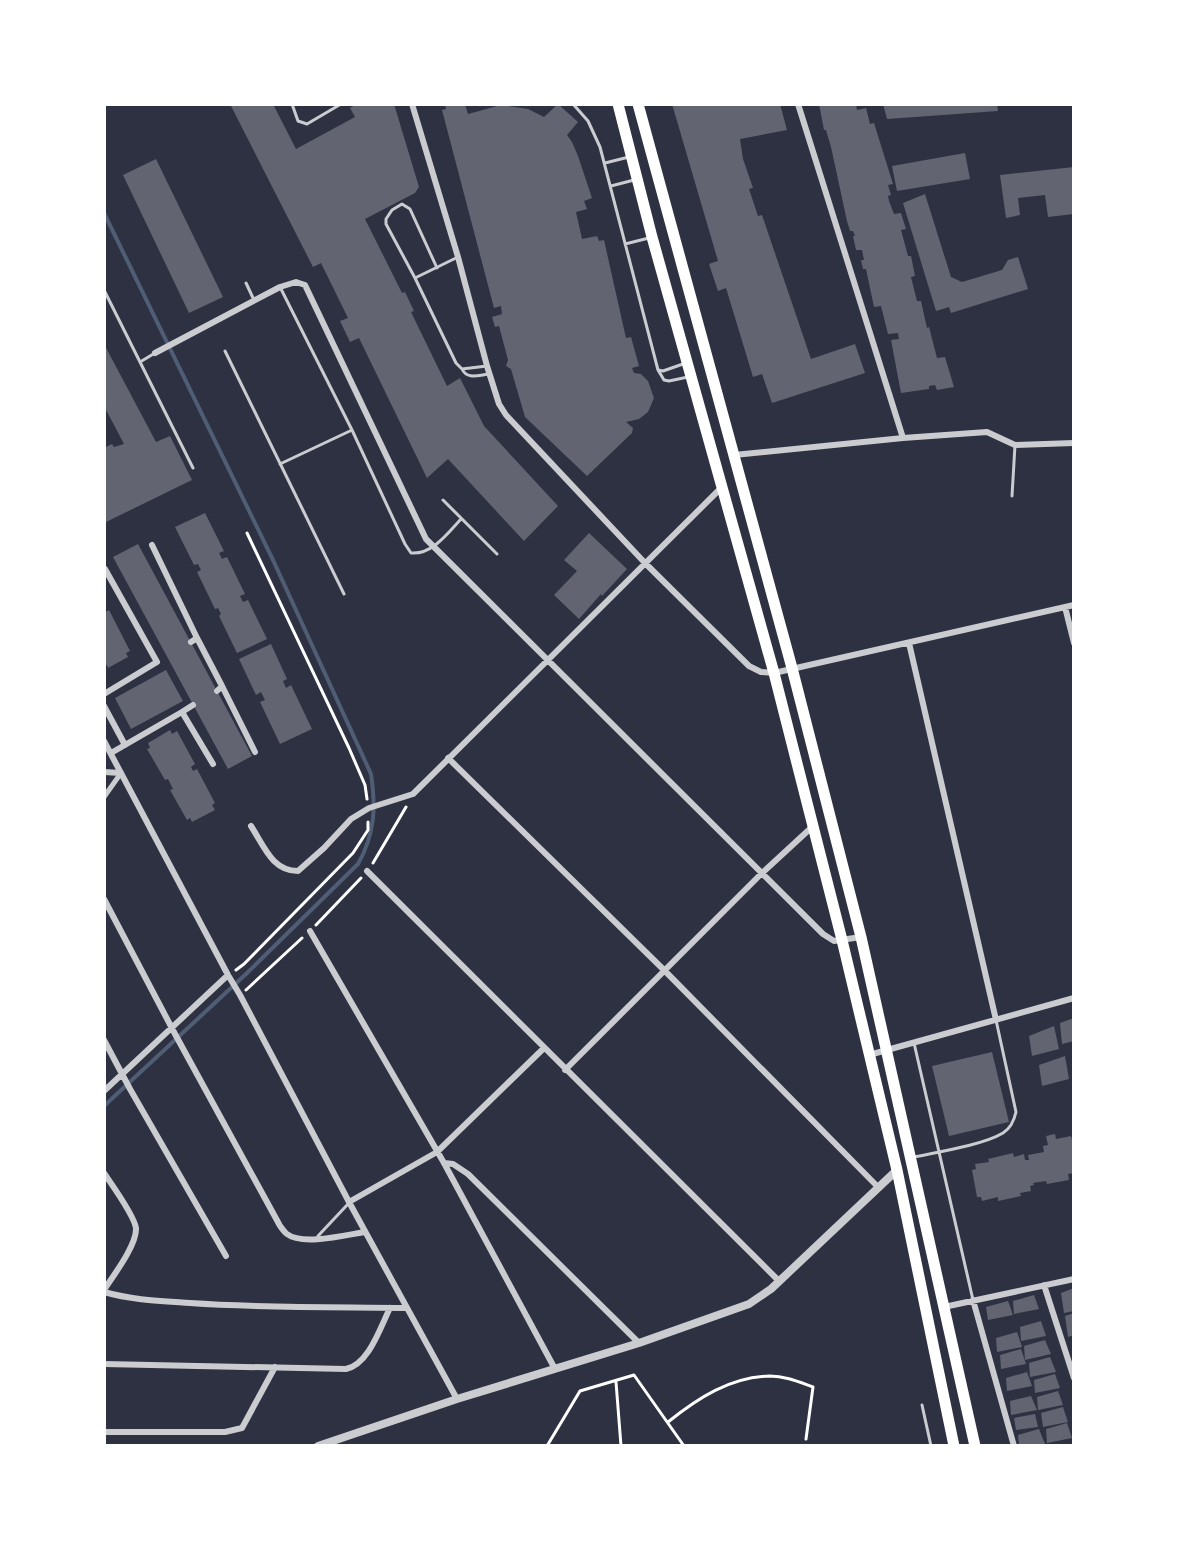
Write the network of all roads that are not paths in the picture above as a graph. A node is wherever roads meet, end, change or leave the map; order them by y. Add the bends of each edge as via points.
1 (292, 104) edge
2 (341, 104) edge
3 (412, 104) edge
4 (573, 104) edge
5 (618, 104) edge
6 (638, 104) edge
7 (798, 104) edge
8 (632, 156) junction
9 (604, 163) junction
10 (638, 180) junction
11 (610, 186) junction
12 (652, 237) junction
13 (625, 244) junction
14 (458, 257) junction
15 (437, 268) junction
16 (415, 278) junction
17 (246, 283) dead end
18 (280, 287) junction
19 (104, 290) edge
20 (254, 300) junction
21 (225, 351) dead end
22 (155, 353) joint
23 (140, 362) junction
24 (688, 363) junction
25 (462, 369) junction
26 (488, 370) junction
27 (658, 370) junction
28 (691, 376) junction
29 (352, 430) junction
30 (903, 438) junction
31 (1074, 443) edge
32 (1015, 445) junction
33 (734, 455) junction
34 (280, 464) junction
35 (193, 468) dead end
36 (722, 487) junction
37 (1012, 496) dead end
38 (443, 500) dead end
39 (461, 519) junction
40 (152, 545) dead end
41 (433, 547) junction
42 (497, 554) dead end
43 (645, 563) junction
44 (105, 569) edge
45 (344, 594) dead end
46 (1074, 605) edge
47 (1065, 607) junction
48 (909, 643) junction
49 (1074, 643) edge
50 (167, 656) dead end
51 (548, 659) junction
52 (157, 662) junction
53 (792, 668) junction
54 (774, 673) junction
55 (104, 694) edge
56 (193, 705) dead end
57 (104, 706) edge
58 (182, 712) junction
59 (104, 741) edge
60 (125, 745) junction
61 (255, 752) dead end
62 (111, 753) junction
63 (448, 758) junction
64 (213, 764) dead end
65 (104, 772) edge
66 (121, 773) junction
67 (104, 797) edge
68 (251, 826) dead end
69 (812, 827) junction
70 (367, 871) road end
71 (761, 874) junction
72 (104, 899) edge
73 (310, 931) road end
74 (861, 937) junction
75 (842, 940) junction
76 (664, 970) junction
77 (229, 977) junction
78 (1074, 998) edge
79 (996, 1020) junction
80 (173, 1031) junction
81 (104, 1040) edge
82 (914, 1043) junction
83 (544, 1048) junction
84 (887, 1050) junction
85 (869, 1055) junction
86 (565, 1070) junction
87 (123, 1076) junction
88 (104, 1091) edge
89 (437, 1152) junction
90 (940, 1152) junction
91 (911, 1158) junction
92 (444, 1163) junction
93 (897, 1170) junction
94 (104, 1173) edge
95 (878, 1187) junction
96 (349, 1202) junction
97 (365, 1232) junction
98 (315, 1239) junction
99 (226, 1256) dead end
100 (1074, 1279) edge
101 (779, 1281) junction
102 (1044, 1285) junction
103 (104, 1291) edge
104 (973, 1300) junction
105 (944, 1307) junction
106 (390, 1308) junction
107 (407, 1308) junction
108 (639, 1343) junction
109 (104, 1364) edge
110 (275, 1367) junction
111 (555, 1369) junction
112 (1074, 1378) edge
113 (457, 1399) junction
114 (922, 1405) dead end
115 (104, 1432) edge
116 (318, 1446) edge
117 (931, 1446) edge
118 (954, 1446) edge
119 (975, 1446) edge
120 (1014, 1446) edge

1 - 2 lane via 298,121 307,124
3 - 14 street
4 - 9 lane via 588,121
5 - 8 highway
6 - 33 highway
7 - 30 street
8 - 9 lane
8 - 10 highway
9 - 11 lane
10 - 11 lane
10 - 12 highway
11 - 13 lane
12 - 13 lane
12 - 24 highway
13 - 27 lane
14 - 15 lane
14 - 26 street
15 - 16 lane
15 - 16 lane via 410,209 402,204 388,214 386,224
16 - 25 lane
17 - 20 lane
18 - 20 street
18 - 29 lane
18 - 41 street via 296,282 309,290
19 - 23 lane
20 - 22 street
21 - 34 lane
22 - 23 lane
23 - 35 lane
24 - 27 lane
24 - 28 highway
25 - 26 lane
25 - 26 lane via 469,377
26 - 43 street via 506,415
27 - 28 lane via 669,381
28 - 36 highway
29 - 34 lane
29 - 41 lane via 411,553
30 - 32 street via 987,432
30 - 33 street
31 - 32 street
32 - 37 lane
33 - 53 highway
34 - 45 lane
36 - 43 street
36 - 54 highway
38 - 39 lane
39 - 41 lane
39 - 42 lane
40 - 61 street via 194,640
41 - 51 street
43 - 51 street
43 - 54 street via 749,666
44 - 52 street
46 - 47 street
47 - 48 street
47 - 49 street
48 - 53 street
48 - 79 street
50 - 52 street
51 - 63 street
51 - 71 street
52 - 55 street
53 - 54 street
53 - 74 highway
54 - 69 highway
56 - 58 street
57 - 60 street
58 - 60 street
58 - 64 street
59 - 62 street
60 - 62 street
62 - 66 street
63 - 68 street via 413,794 351,819 298,871 276,865
63 - 76 street
65 - 66 street
66 - 67 street
66 - 77 street
69 - 71 street
69 - 75 highway
70 - 83 street
71 - 75 street via 823,934
71 - 76 street
72 - 80 street
73 - 89 street
74 - 75 street
74 - 84 highway
75 - 85 highway
76 - 86 street
76 - 95 street
77 - 80 street
77 - 96 street
78 - 79 street
79 - 82 street
79 - 90 lane via 1014,1122 1005,1132
80 - 87 street
80 - 98 street via 279,1224 297,1239
81 - 87 street
82 - 84 street
82 - 90 lane
83 - 86 street
83 - 89 street
84 - 85 street
84 - 91 highway
85 - 93 highway
86 - 101 street
87 - 88 street
87 - 99 street
89 - 92 street
89 - 96 street
90 - 91 lane
90 - 104 lane
91 - 105 highway
92 - 108 street via 468,1174
92 - 111 street
93 - 95 street
93 - 118 highway
94 - 103 street via 136,1229
95 - 101 street
96 - 97 street
96 - 98 lane
97 - 98 street
97 - 107 street
100 - 102 street
101 - 108 street via 749,1304
102 - 104 street
102 - 112 street
103 - 106 street via 130,1298 245,1307
104 - 105 street
104 - 120 street
105 - 119 highway
106 - 107 street
106 - 110 street via 362,1362 353,1367
107 - 113 street
108 - 111 street
109 - 110 street
110 - 115 street via 242,1428
111 - 113 street
113 - 116 street
114 - 117 lane

